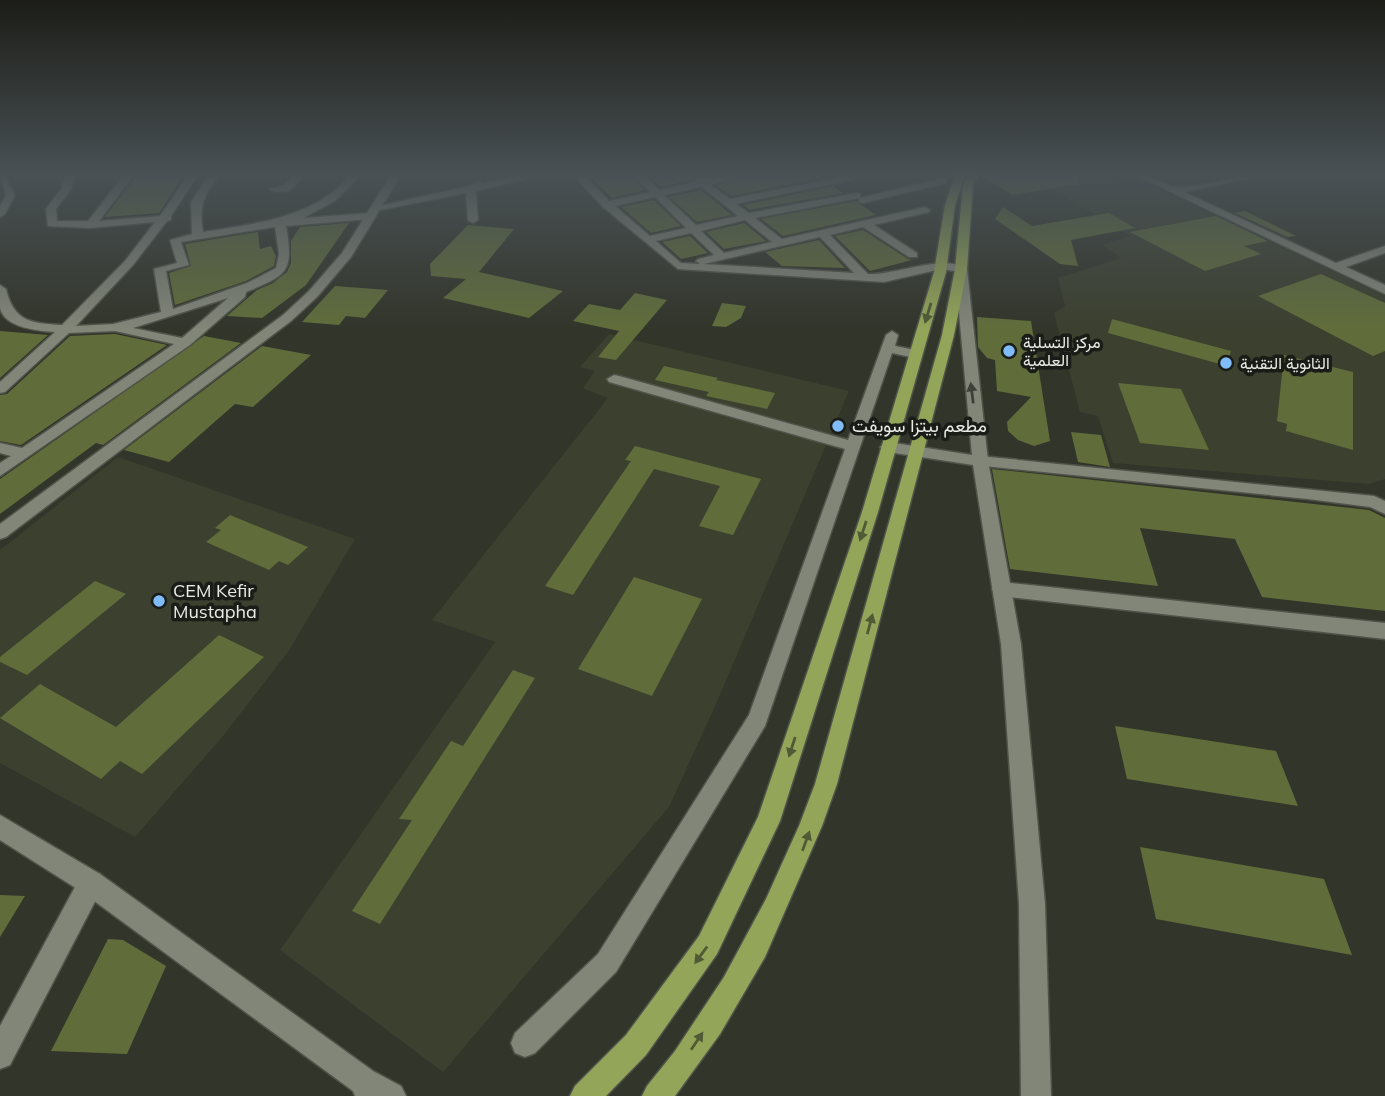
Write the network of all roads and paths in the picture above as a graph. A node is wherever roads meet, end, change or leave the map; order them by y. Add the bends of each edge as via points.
1 (160, 226) edge
2 (197, 226) edge
3 (258, 226) edge
4 (280, 226) edge
5 (364, 226) edge
6 (631, 226) edge
7 (702, 226) edge
8 (758, 226) edge
9 (845, 226) edge
10 (869, 226) edge
11 (950, 226) edge
12 (960, 226) edge
13 (1248, 226) edge
14 (693, 228) junction
15 (827, 229) junction
16 (198, 235) junction
17 (647, 240) junction
18 (779, 242) junction
19 (1385, 249) edge
20 (913, 255) dead end
21 (722, 257) junction
22 (678, 266) junction
23 (1336, 267) junction
24 (951, 268) junction
25 (865, 277) junction
26 (249, 287) junction
27 (0, 289) edge
28 (1385, 290) edge
29 (3, 313) edge
30 (168, 314) junction
31 (116, 328) junction
32 (69, 329) junction
33 (185, 342) junction
34 (915, 355) junction
35 (614, 380) dead end
36 (0, 389) edge
37 (853, 446) junction
38 (888, 447) junction
39 (0, 448) edge
40 (918, 451) junction
41 (24, 454) junction
42 (980, 461) junction
43 (0, 471) edge
44 (1385, 508) edge
45 (0, 533) edge
46 (1001, 589) junction
47 (1385, 631) edge
48 (0, 827) edge
49 (91, 883) junction
50 (525, 1043) dead end
51 (0, 1055) edge
52 (366, 1089) edge
53 (391, 1096) edge
54 (585, 1096) edge
55 (657, 1096) edge
56 (1036, 1096) edge

1 - 32 street
2 - 16 street
3 - 16 street
4 - 26 street via 284,261 280,270
5 - 45 street via 346,255 288,318
6 - 17 street
7 - 14 street
8 - 18 street
9 - 15 street
10 - 20 street
11 - 24 main road
12 - 24 main road
13 - 23 street
14 - 17 street
14 - 21 street
15 - 18 street
15 - 25 street
16 - 30 street via 176,240 183,265 160,269
17 - 22 street
18 - 21 street
19 - 23 street
21 - 22 street
22 - 25 street
23 - 28 street
24 - 25 street
24 -> 34 main road
24 - 40 main road via 948,335
42 -> 24 street
26 - 30 street
26 - 33 street
27 - 29 street
29 - 32 street via 39,326
30 - 31 street
31 - 32 street
31 - 33 street
32 - 36 street
33 - 41 street
34 - 37 street via 890,342
34 - 38 main road
35 - 37 street
37 - 50 street via 758,719 607,963
38 - 40 street
38 -> 54 main road via 768,821 708,945 636,1045
39 - 41 street
40 - 42 street
55 -> 40 main road via 729,995 802,852 826,784
41 - 43 street
42 - 44 street via 1308,493 1374,502
42 - 46 street
46 - 47 street
46 - 56 street via 1011,644 1032,904
48 - 49 street
49 - 51 street
49 - 52 street
52 - 53 street

